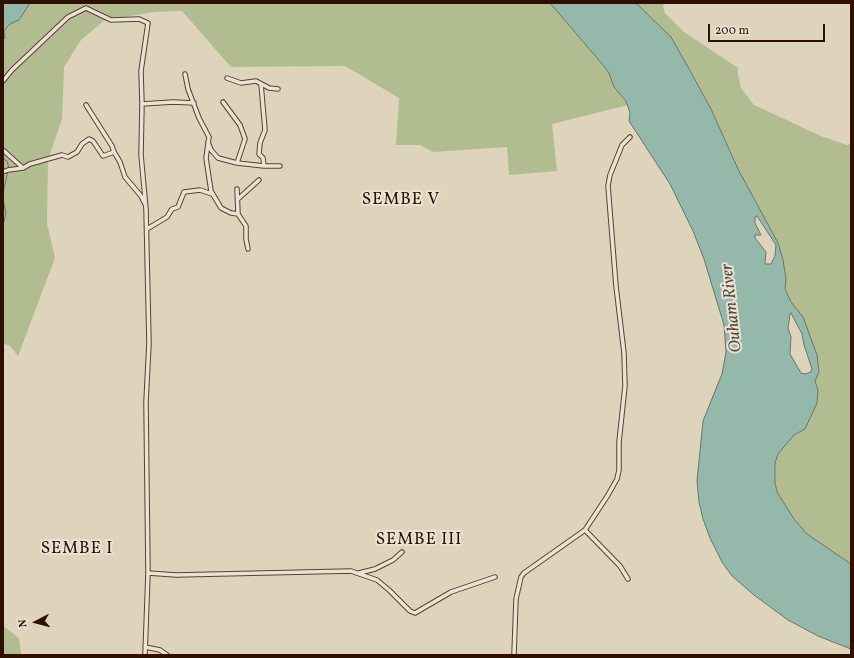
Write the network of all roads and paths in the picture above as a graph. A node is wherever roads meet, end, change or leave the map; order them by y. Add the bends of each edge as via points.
1 (186, 74) dead end
2 (227, 78) dead end
3 (3, 81) edge
4 (261, 84) junction
5 (278, 89) dead end
6 (223, 102) dead end
7 (142, 104) junction
8 (194, 104) junction
9 (86, 105) dead end
10 (630, 137) dead end
11 (208, 141) junction
12 (3, 150) edge
13 (114, 152) junction
14 (237, 163) junction
15 (264, 166) junction
16 (280, 166) dead end
17 (23, 168) junction
18 (3, 172) edge
19 (259, 180) dead end
20 (238, 189) dead end
21 (213, 195) junction
22 (238, 199) junction
23 (146, 209) junction
24 (238, 214) junction
25 (147, 229) junction
26 (248, 249) dead end
27 (585, 530) junction
28 (402, 552) dead end
29 (148, 573) junction
30 (358, 574) junction
31 (495, 577) dead end
32 (628, 579) dead end
33 (146, 647) junction
34 (145, 655) edge
35 (167, 655) edge
36 (514, 655) edge

1 - 8 street
2 - 4 street via 241,83 256,81
3 - 7 street via 68,17 86,8 111,20 139,19 148,23 141,71
4 - 5 street
4 - 15 street via 265,130 259,154 263,158
6 - 14 street via 240,125 245,138
7 - 8 street
7 - 23 street via 141,155
8 - 11 street via 209,137
9 - 13 street
10 - 27 street via 622,145 608,186 624,353 625,386 619,470 608,495
11 - 14 street via 218,158
11 - 21 street via 206,158
12 - 17 street
13 - 17 street via 103,156 89,139 77,152 68,157 62,155
13 - 23 street via 125,177 141,196
14 - 15 street
15 - 16 street
17 - 18 street
19 - 22 street
20 - 22 street
21 - 24 street via 221,208
21 - 25 street via 200,190 184,192 178,207
22 - 24 street
23 - 25 street
24 - 26 street via 246,226
25 - 29 street
27 - 32 street via 620,566
27 - 36 street via 524,573 521,578 516,599
28 - 30 street via 387,564
29 - 30 street via 176,575 351,571
29 - 33 street
30 - 31 street via 377,580 415,613 451,592
33 - 34 street
33 - 35 street via 160,650

